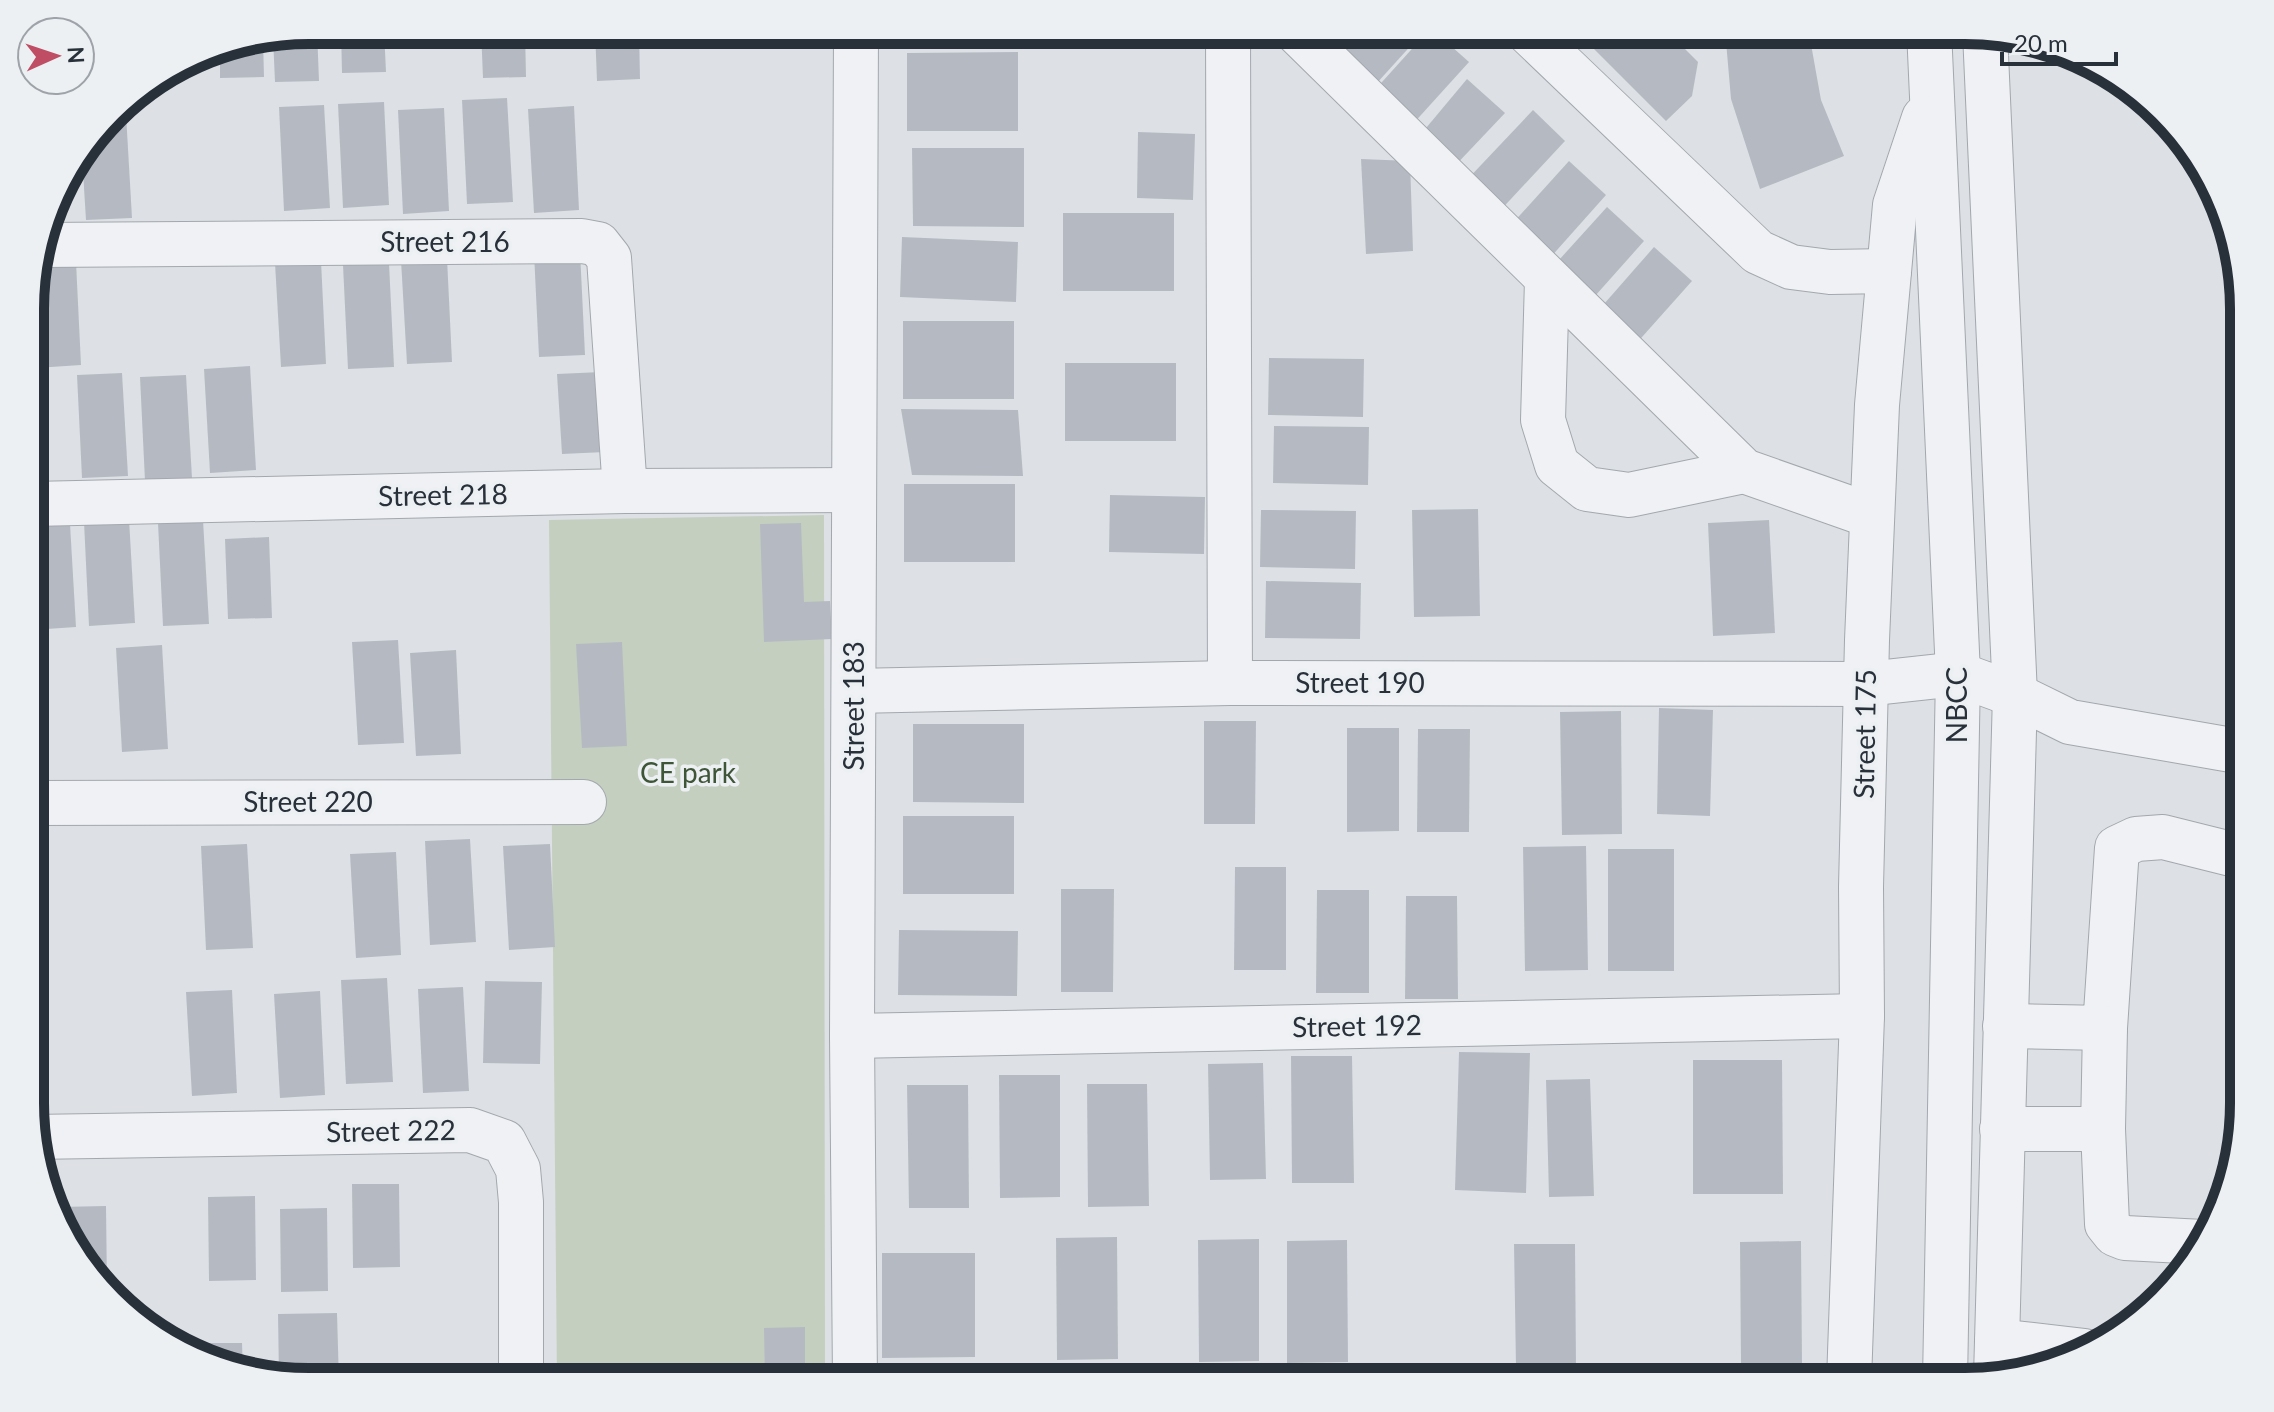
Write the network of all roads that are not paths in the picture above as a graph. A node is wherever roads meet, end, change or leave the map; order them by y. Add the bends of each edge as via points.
1 (856, 44) edge
2 (1228, 44) edge
3 (1309, 44) edge
4 (1541, 44) edge
5 (1930, 44) edge
6 (1986, 45) edge
7 (1932, 94) junction
8 (52, 245) edge
9 (1889, 271) junction
10 (1547, 280) junction
11 (1744, 471) junction
12 (853, 490) junction
13 (625, 491) junction
14 (44, 504) edge
15 (1872, 516) junction
16 (1958, 674) junction
17 (1230, 683) junction
18 (1866, 684) junction
19 (854, 691) junction
20 (2015, 695) junction
21 (2229, 750) edge
22 (584, 802) dead end
23 (44, 803) edge
24 (2229, 854) edge
25 (1862, 1016) junction
26 (2005, 1026) junction
27 (2105, 1028) junction
28 (852, 1036) junction
29 (2002, 1129) junction
30 (2103, 1129) junction
31 (46, 1137) edge
32 (2190, 1241) edge
33 (2048, 1354) edge
34 (1997, 1359) edge
35 (1849, 1367) edge
36 (1945, 1367) edge
37 (521, 1368) edge
38 (855, 1368) edge

1 - 12 street, Street 183
2 - 17 street
3 - 10 street
4 - 9 street via 1758,252 1791,267 1817,271
5 - 7 street, NBCC
6 - 20 street
7 - 9 street, Street 175 via 1895,205
7 - 16 street, NBCC
8 - 13 street, Street 216 via 598,244 609,258
9 - 15 street, Street 175
10 - 11 street
10 - 11 street via 1543,420 1557,465 1587,489 1629,495
11 - 15 street
12 - 13 street, Street 218
12 - 19 street, Street 183
13 - 14 street, Street 218
15 - 18 street, Street 175
16 - 18 street, Street 190
16 - 20 street
16 - 36 street, NBCC
17 - 18 street, Street 190
17 - 19 street, Street 190
18 - 25 street, Street 175
19 - 28 street, Street 183
20 - 21 street via 2070,722
20 - 26 street
22 - 23 street, Street 220
24 - 27 street via 2163,837 2136,839 2117,848
25 - 28 street, Street 192
25 - 35 street, Street 175
26 - 27 street
26 - 29 street
27 - 30 street
28 - 38 street, Street 183
29 - 30 street
29 - 34 street
30 - 32 street via 2107,1224 2125,1238
31 - 37 street, Street 222 via 470,1130 504,1142 518,1169 521,1202
33 - 34 street

